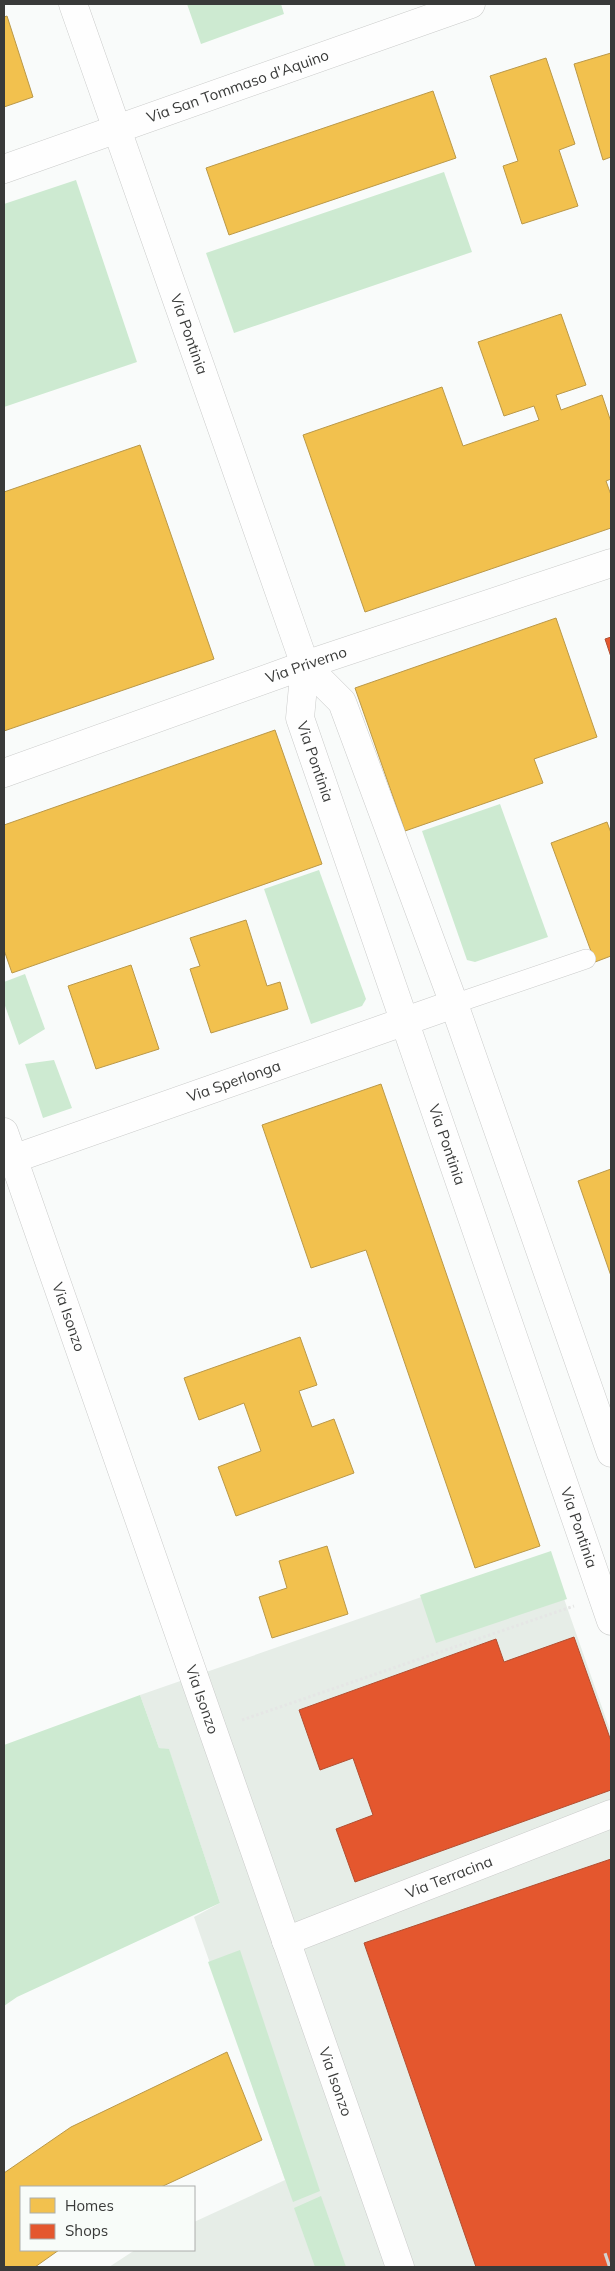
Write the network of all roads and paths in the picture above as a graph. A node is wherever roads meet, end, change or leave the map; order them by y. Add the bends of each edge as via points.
1 (73, 4) edge
2 (472, 4) edge
3 (116, 130) junction
4 (4, 169) edge
5 (611, 563) edge
6 (305, 665) junction
7 (4, 774) edge
8 (586, 959) dead end
9 (454, 1004) junction
10 (405, 1022) junction
11 (4, 1132) edge
12 (13, 1159) junction
13 (611, 1453) edge
14 (607, 1609) edge
15 (213, 1730) junction
16 (611, 1814) edge
17 (286, 1941) junction
18 (400, 2267) edge

1 - 3 street, Via Pontinia
2 - 3 street, Via San Tommaso d'Aquino
3 - 4 street, Via San Tommaso d'Aquino
3 - 6 street, Via Pontinia
5 - 6 street, Via Priverno
6 - 7 street, Via Priverno
6 - 9 street, Via Pontinia via 342,702
6 - 10 street, Via Pontinia via 300,718
8 - 9 lane
9 - 10 street, Via Sperlonga
9 - 13 street, Via Pontinia
10 - 12 street, Via Sperlonga
10 - 14 street, Via Pontinia
11 - 12 street, Via Isonzo
12 - 15 street, Via Isonzo
14 - 15 path
15 - 17 street, Via Isonzo
16 - 17 street, Via Terracina
17 - 18 street, Via Isonzo

